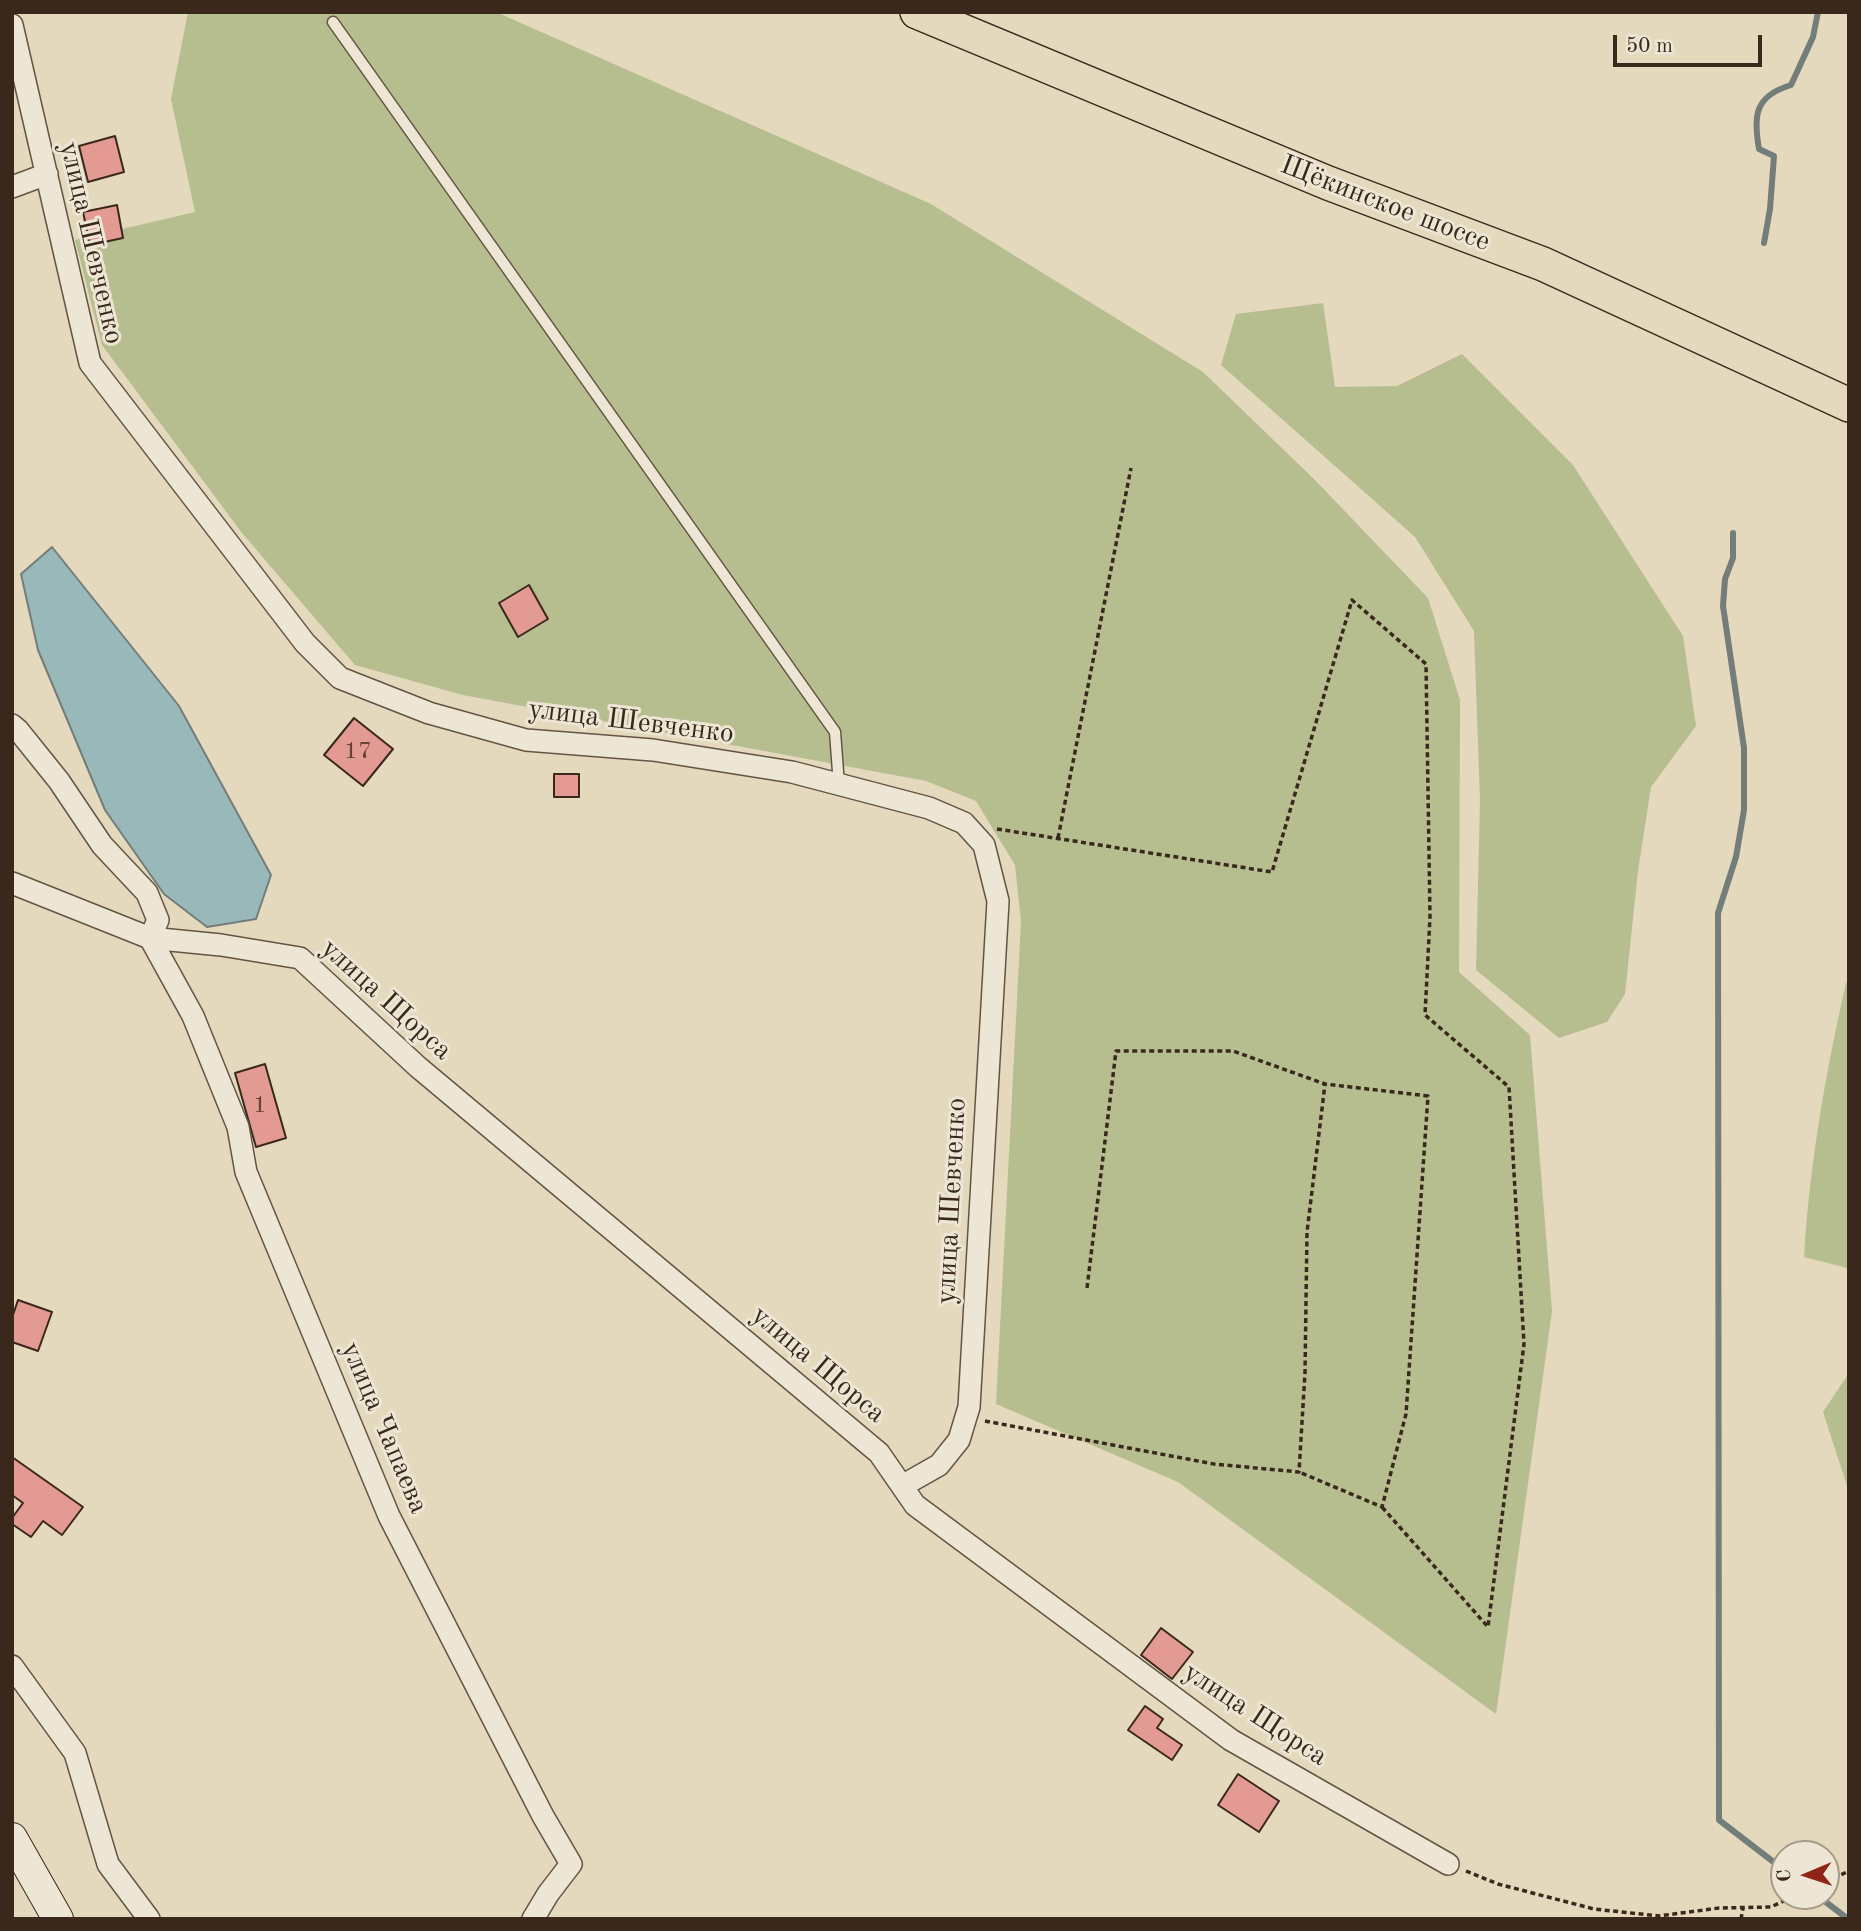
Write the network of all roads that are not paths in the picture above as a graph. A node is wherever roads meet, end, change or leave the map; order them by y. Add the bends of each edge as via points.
1 (917, 12) edge
2 (333, 22) dead end
3 (12, 25) edge
4 (47, 174) junction
5 (12, 187) edge
6 (1849, 405) edge
7 (12, 725) edge
8 (839, 785) junction
9 (12, 883) edge
10 (150, 938) junction
11 (902, 1486) junction
12 (12, 1666) edge
13 (12, 1838) edge
14 (1448, 1864) road end
15 (58, 1919) edge
16 (149, 1919) edge
17 (533, 1919) edge

1 - 6 main road, Щёкинское шоссе via 1328,183 1543,264
2 - 8 lane via 835,732
3 - 4 street, улица Шевченко
4 - 5 street
4 - 8 street, улица Шевченко via 90,363 305,643 340,678 429,713 526,740 653,750 792,772
7 - 10 street via 59,781 102,845 147,893 158,920
8 - 11 street, улица Шевченко via 929,808 964,823 984,845 998,901 970,1394 959,1440 939,1465
9 - 10 street, улица Щорса
10 - 11 street, улица Щорса via 300,958 418,1067 879,1453
10 - 17 street, улица Чапаева via 193,1016 238,1127 246,1172 389,1516 571,1864
11 - 14 street, улица Щорса via 915,1505 1231,1740
12 - 16 street via 75,1753 108,1864
13 - 15 main road

